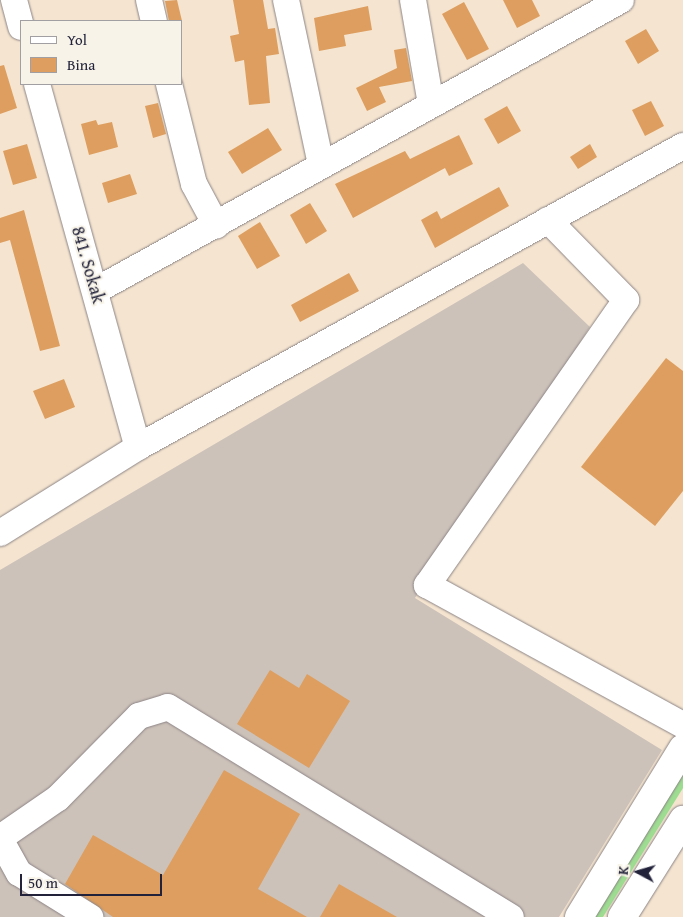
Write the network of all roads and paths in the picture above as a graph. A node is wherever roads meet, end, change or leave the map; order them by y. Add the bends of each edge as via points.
1 (14, 0) edge
2 (149, 0) edge
3 (286, 0) edge
4 (413, 0) edge
5 (621, 0) edge
6 (154, 20) edge
7 (20, 23) edge
8 (37, 85) edge
9 (169, 85) edge
10 (431, 104) junction
11 (683, 146) edge
12 (321, 165) junction
13 (548, 220) junction
14 (216, 225) junction
15 (95, 291) junction
16 (138, 447) junction
17 (0, 533) edge
18 (683, 725) edge
19 (683, 748) edge
20 (683, 820) edge
21 (0, 838) edge
22 (90, 917) edge
23 (511, 917) edge
24 (579, 917) edge
25 (622, 917) edge

1 - 7 street
2 - 6 street
3 - 12 street
4 - 10 street
5 - 10 street
8 - 15 street, 841. Sokak
9 - 14 street via 194,184
10 - 12 street
11 - 13 street
12 - 14 street
13 - 16 street
13 - 18 street via 626,300 427,585
14 - 15 street
15 - 16 street, 841. Sokak
16 - 17 street
19 - 24 main road
20 - 25 main road
21 - 22 street via 18,873
21 - 23 street via 58,798 139,716 168,707

